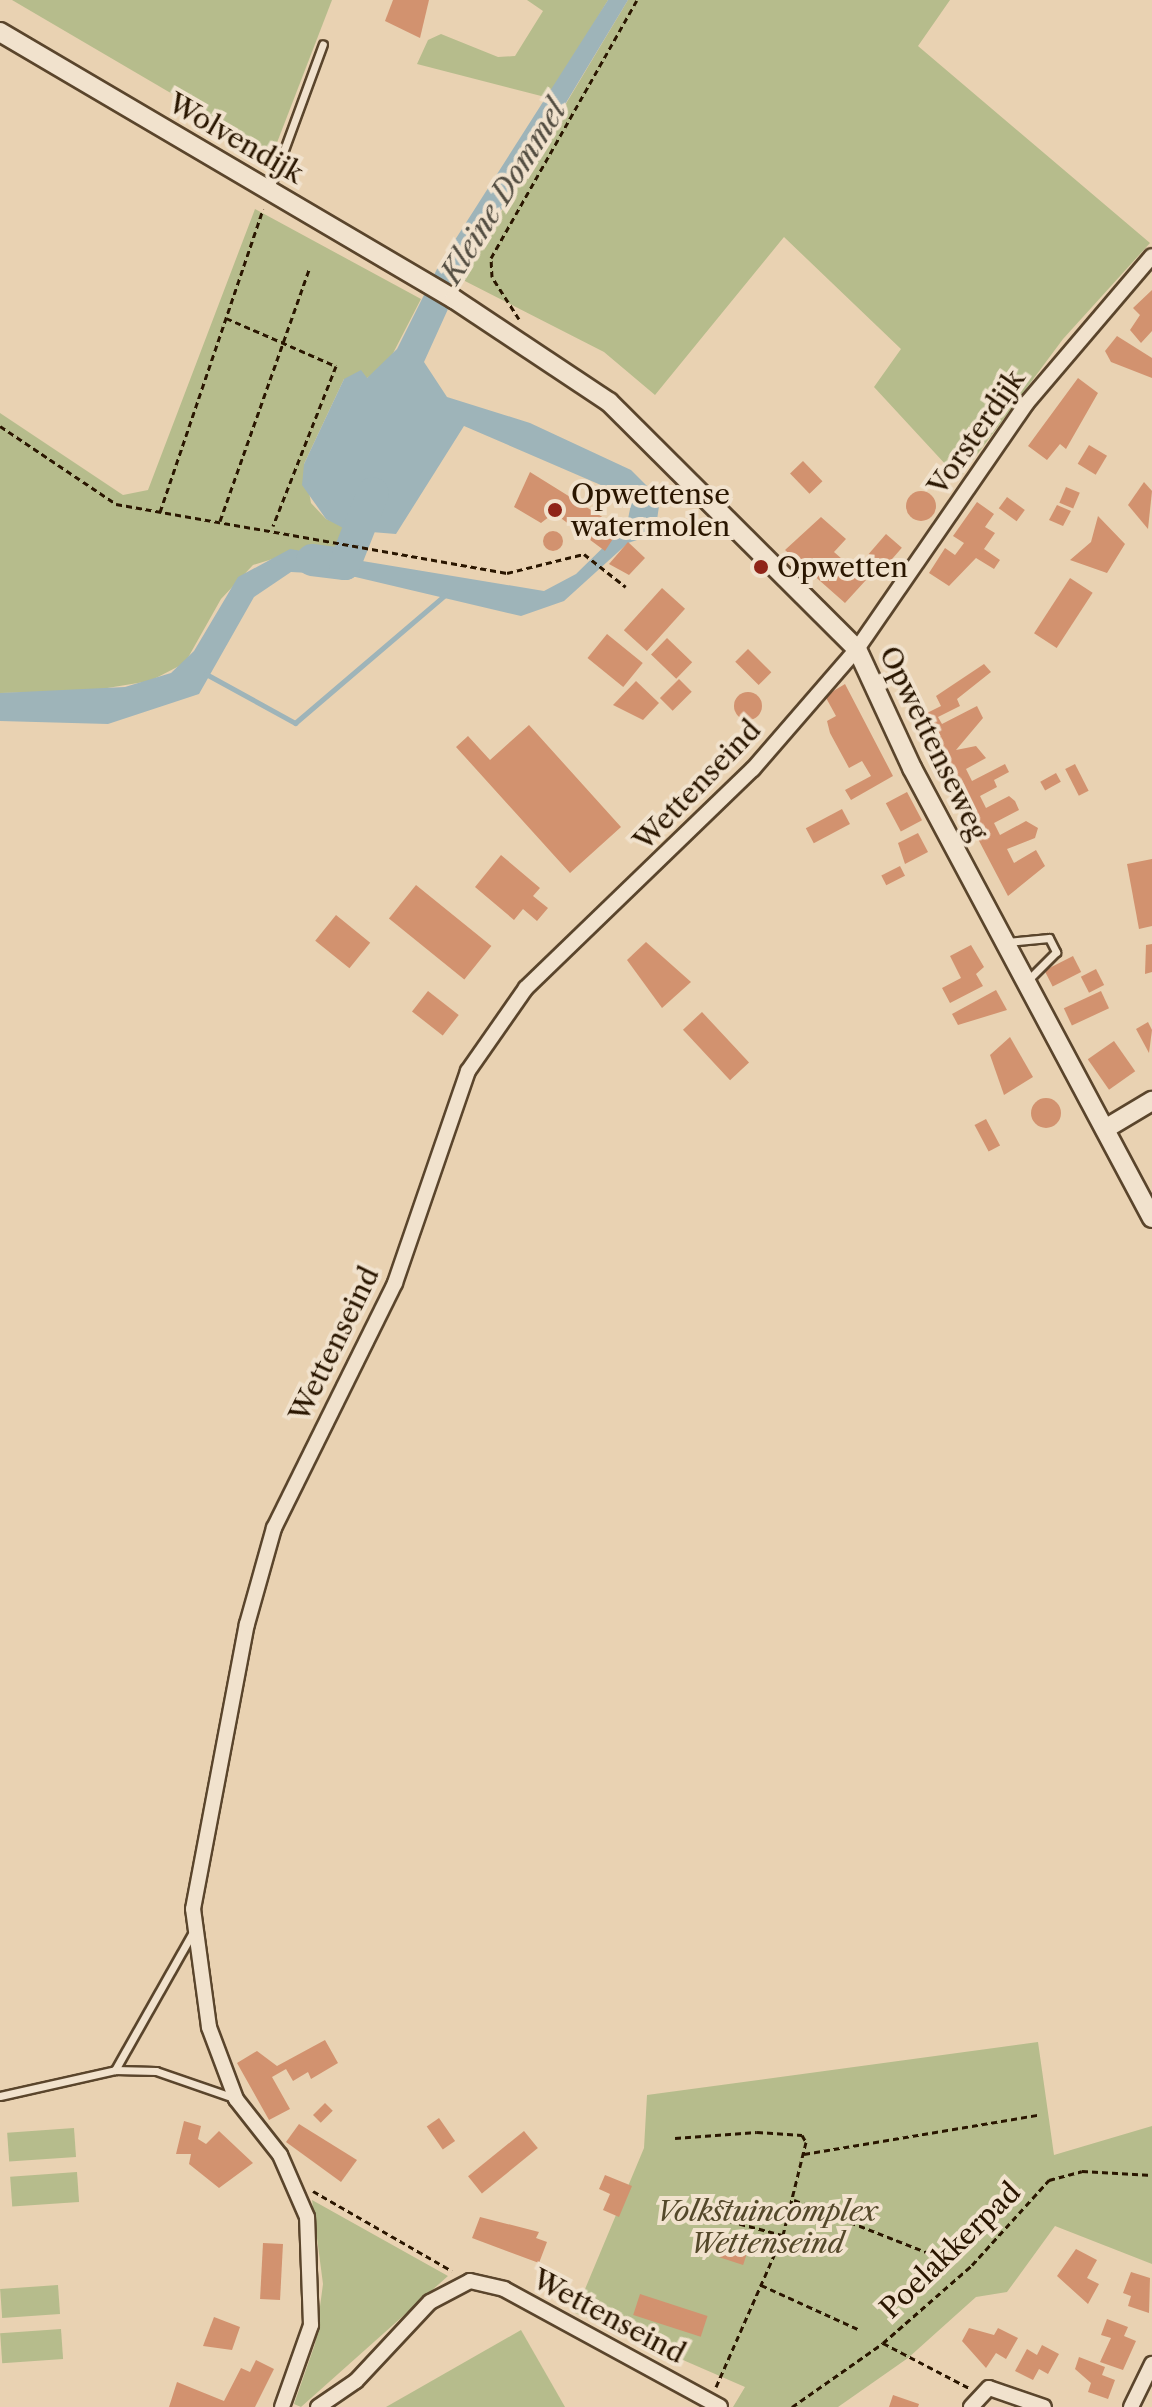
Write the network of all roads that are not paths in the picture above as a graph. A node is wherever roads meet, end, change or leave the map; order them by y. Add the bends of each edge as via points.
1 (0, 32) edge
2 (323, 44) dead end
3 (269, 190) junction
4 (1152, 256) edge
5 (442, 292) joint
6 (857, 649) junction
7 (1004, 942) junction
8 (1026, 982) junction
9 (1152, 1101) edge
10 (1105, 1129) junction
11 (1152, 1218) edge
12 (194, 1930) junction
13 (115, 2070) junction
14 (0, 2096) edge
15 (236, 2099) junction
16 (1152, 2364) edge
17 (1146, 2390) edge
18 (975, 2400) edge
19 (715, 2403) edge
20 (282, 2407) edge
21 (318, 2407) edge
22 (1044, 2407) edge
23 (1131, 2407) edge

1 - 3 street, Wolvendijk
2 - 3 lane
3 - 5 street, Wolvendijk
4 - 6 street, Vorsterdijk via 1026,404
5 - 6 street, Opwettenseweg via 609,402
6 - 7 street, Opwettenseweg
6 - 12 street, Wettenseind via 753,769 526,988 468,1071 395,1283 295,1480 258,1572 196,1884
7 - 8 street, Opwettenseweg
7 - 8 lane via 1049,938 1056,952
8 - 10 street, Opwettenseweg
9 - 10 street
10 - 11 street, Opwettenseweg
12 - 13 lane
12 - 15 street, Wettenseind via 197,1979
13 - 14 lane
13 - 15 lane via 156,2071
15 - 20 street, Wettenseind via 296,2181 315,2287 311,2325
16 - 17 street
17 - 23 street
18 - 22 street via 989,2388
19 - 21 street, Wettenseind via 504,2289 470,2281 430,2302 356,2381

